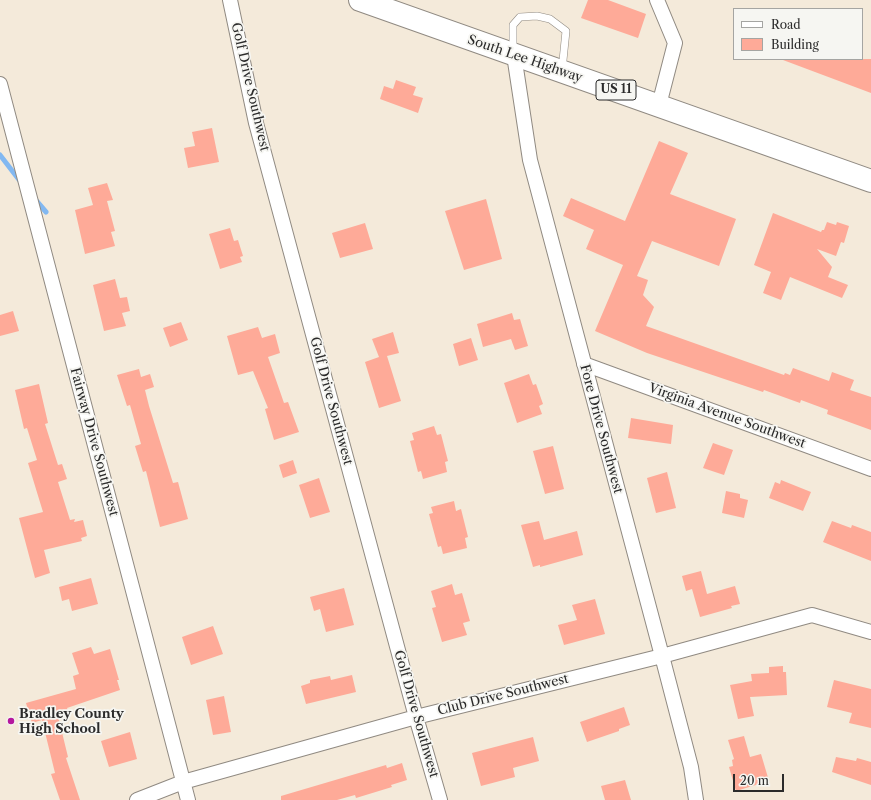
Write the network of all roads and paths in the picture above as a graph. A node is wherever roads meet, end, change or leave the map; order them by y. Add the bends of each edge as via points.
1 (230, 0) edge
2 (360, 0) edge
3 (657, 0) edge
4 (514, 55) junction
5 (562, 72) junction
6 (0, 84) edge
7 (659, 106) junction
8 (871, 181) edge
9 (584, 364) junction
10 (871, 468) edge
11 (871, 632) edge
12 (662, 656) junction
13 (416, 717) junction
14 (183, 782) junction
15 (137, 800) edge
16 (188, 800) edge
17 (440, 800) edge
18 (696, 800) edge

1 - 13 street, Golf Drive Southwest via 256,123
2 - 4 main road, South Lee Highway / US 11
3 - 7 street via 675,43
4 - 5 main road, South Lee Highway / US 11
4 - 5 lane via 513,25 516,21 520,17 537,16 550,19 566,31
4 - 9 street, Fore Drive Southwest via 530,160
5 - 7 main road, South Lee Highway / US 11
6 - 14 street, Fairway Drive Southwest
7 - 8 main road, South Lee Highway / US 11
9 - 10 street, Virginia Avenue Southwest
9 - 12 street, Fore Drive Southwest
11 - 12 street, Club Drive Southwest via 812,615
12 - 13 street, Club Drive Southwest
12 - 18 street, Fore Drive Southwest via 691,767
13 - 14 street, Club Drive Southwest
13 - 17 street, Golf Drive Southwest
14 - 15 street, Club Drive Southwest
14 - 16 street, Fairway Drive Southwest

